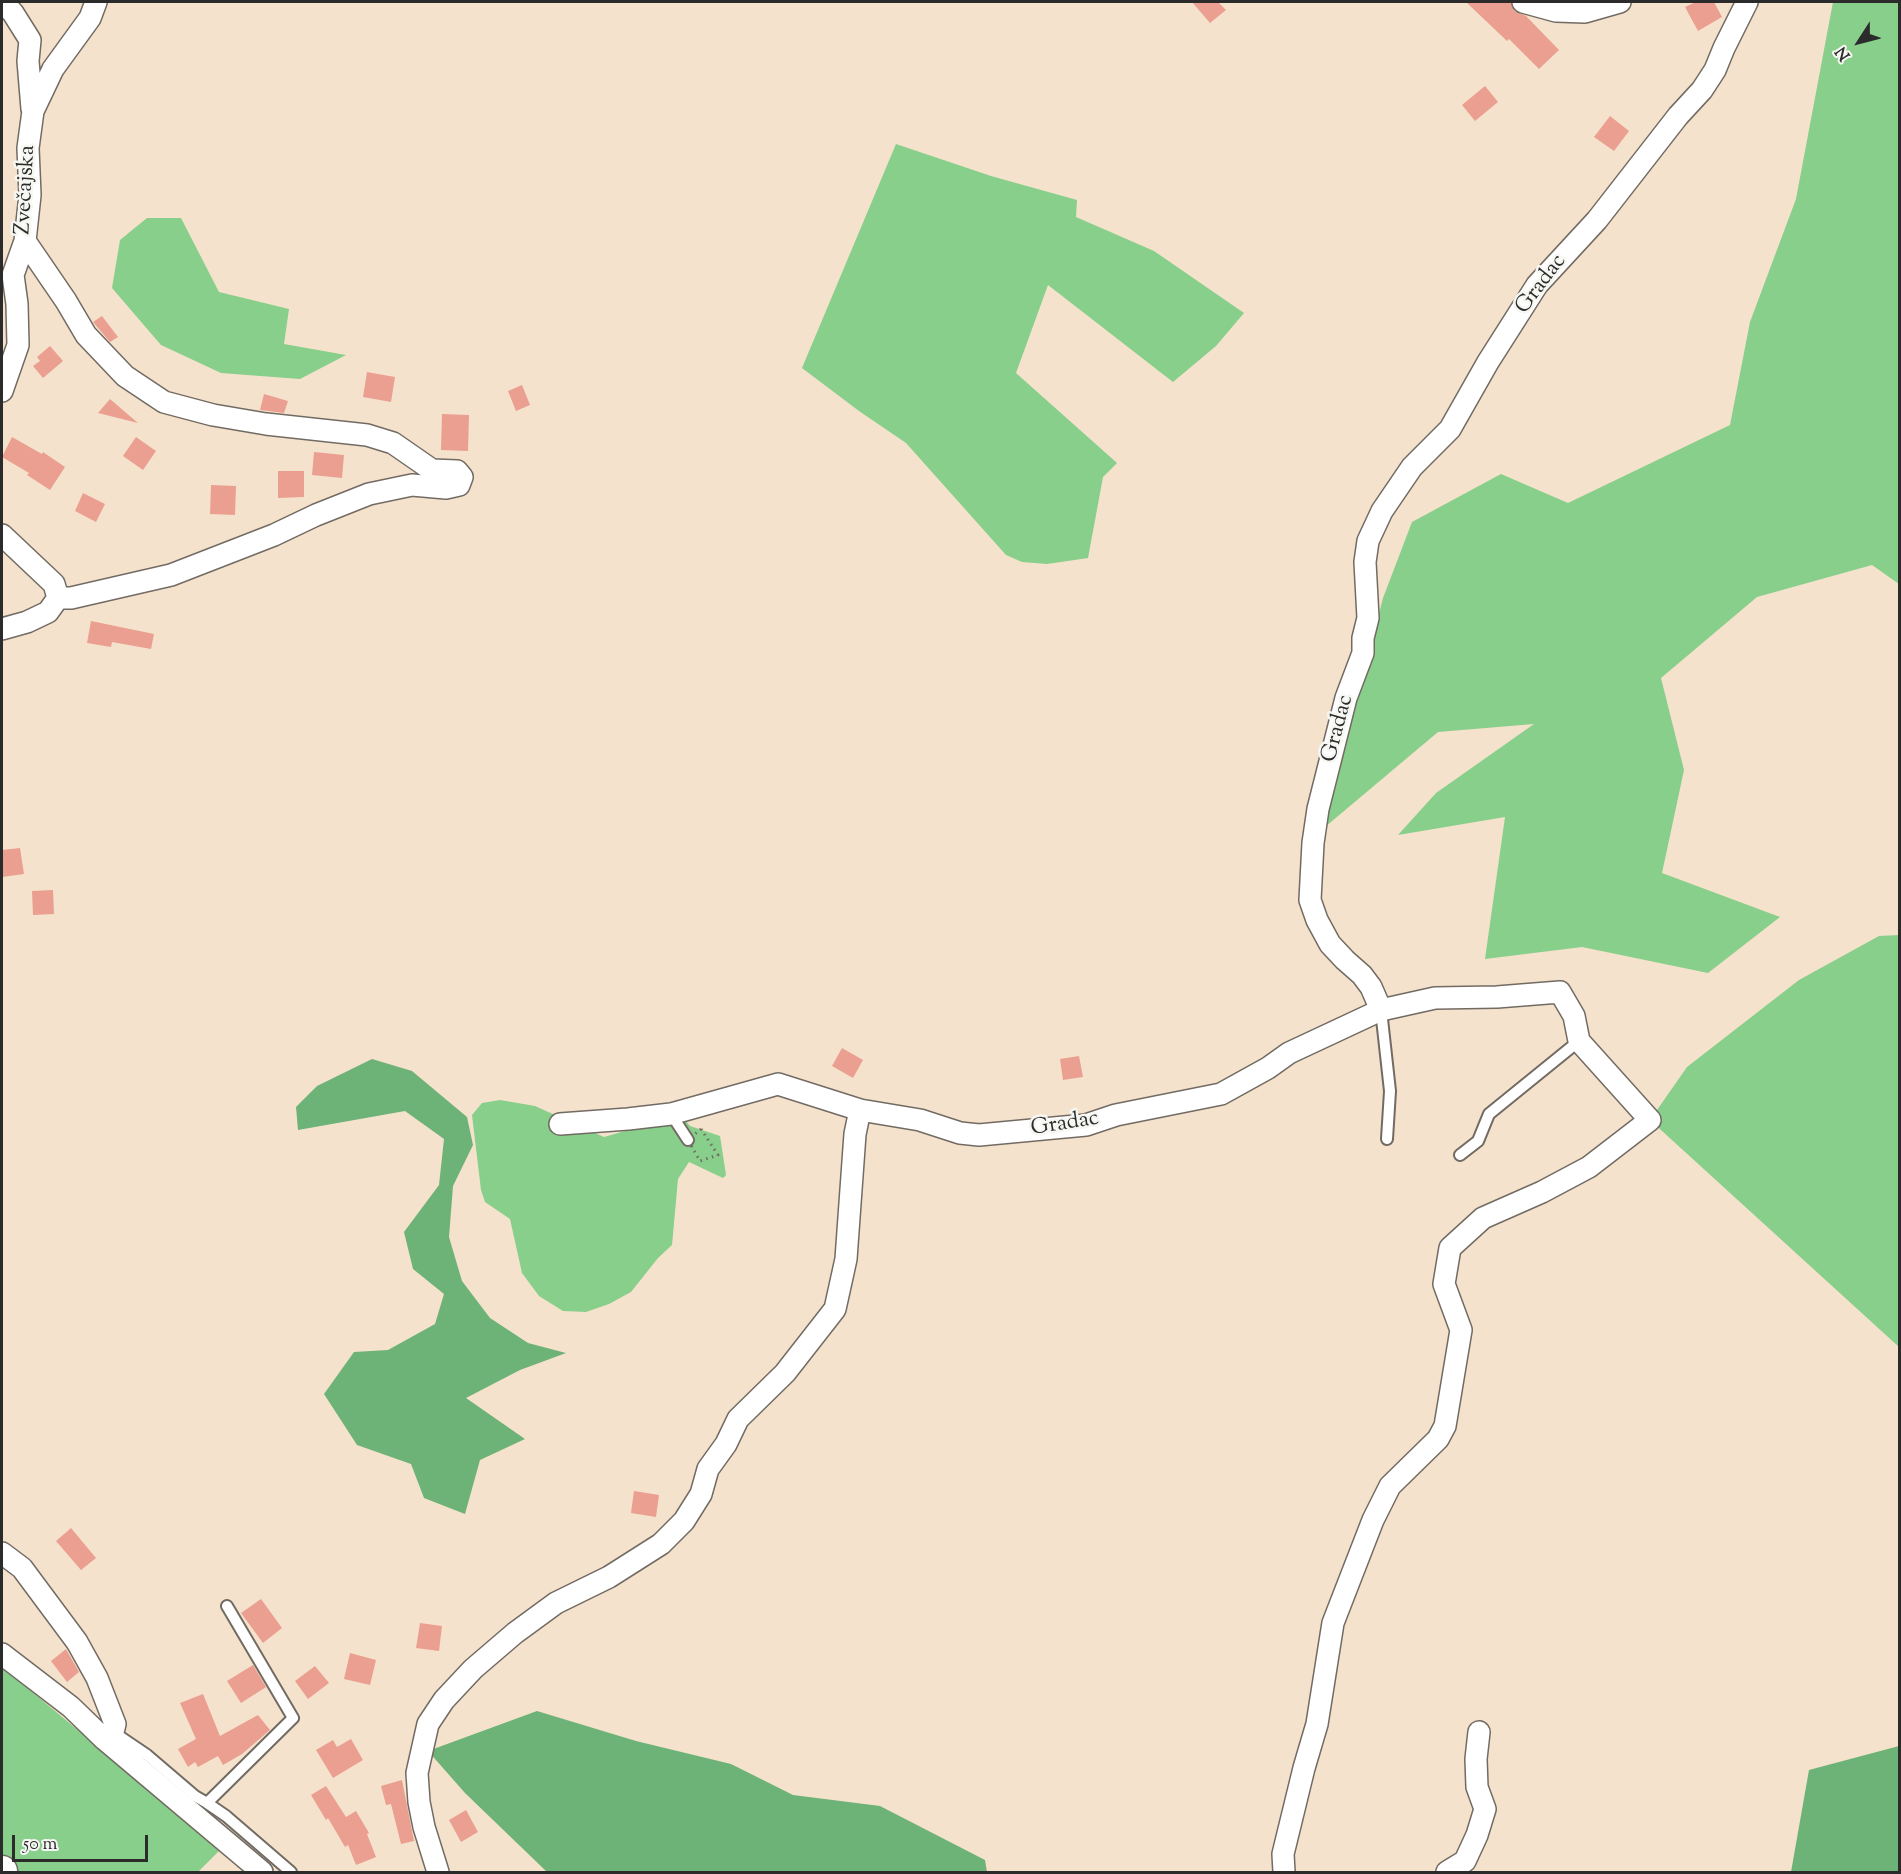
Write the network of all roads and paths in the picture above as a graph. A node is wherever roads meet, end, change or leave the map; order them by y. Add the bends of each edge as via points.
1 (3, 2) edge
2 (96, 2) edge
3 (1523, 2) edge
4 (1620, 2) edge
5 (1748, 2) edge
6 (33, 111) junction
7 (25, 241) junction
8 (2, 391) edge
9 (2, 535) edge
10 (58, 598) junction
11 (2, 628) edge
12 (1381, 1011) junction
13 (1579, 1041) junction
14 (860, 1110) junction
15 (671, 1114) junction
16 (560, 1124) dead end
17 (1387, 1139) dead end
18 (688, 1140) dead end
19 (1460, 1155) dead end
20 (2, 1553) edge
21 (226, 1606) dead end
22 (2, 1654) edge
23 (1479, 1732) dead end
24 (108, 1735) junction
25 (207, 1803) junction
26 (262, 1872) edge
27 (291, 1872) edge
28 (438, 1872) edge
29 (1284, 1872) edge
30 (1447, 1872) edge

1 - 6 street via 30,40
2 - 6 street, Zvečajska via 90,18 53,69
3 - 4 street via 1556,11 1585,12
5 - 12 street, Gradac via 1702,90 1597,220 1537,285 1450,429 1412,466 1382,511 1368,541 1368,618 1363,653 1318,809 1310,900 1330,944 1362,975
6 - 7 street, Zvečajska
7 - 8 street, Zvečajska via 14,275 18,345
7 - 10 street via 86,335 124,376 164,402 266,424 367,435 393,442 432,470 457,471 462,477 459,485 446,488 412,485 369,494 171,575
9 - 10 street via 54,585
10 - 11 street via 48,612
12 - 13 street via 1436,998 1560,992 1574,1016
12 - 14 street, Gradac via 1289,1053 1221,1094 1116,1115 1086,1125 979,1135
12 - 17 lane via 1390,1090
13 - 19 lane via 1489,1114 1478,1141
13 - 29 street via 1650,1120 1589,1167 1483,1218 1450,1248 1444,1284 1461,1330 1445,1426 1438,1439 1390,1486 1333,1623 1317,1724 1283,1854
14 - 15 street, Gradac via 778,1084
14 - 28 street via 846,1259 835,1309 785,1373 738,1419 708,1469 701,1494 684,1521 661,1544 609,1577 556,1603 515,1633 473,1669 428,1724 417,1773 424,1827
15 - 16 street, Gradac
15 - 18 lane
20 - 24 street via 22,1568 77,1642 97,1678 115,1724
21 - 25 lane via 293,1718
22 - 24 street
23 - 30 street via 1477,1787 1485,1809 1465,1861
24 - 25 lane via 147,1755
24 - 26 street
25 - 27 lane

